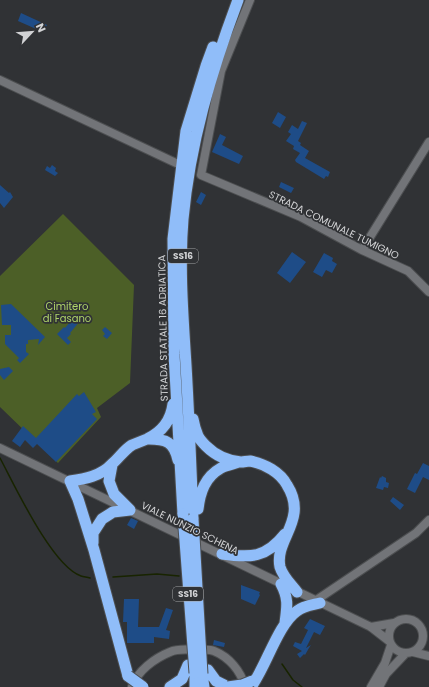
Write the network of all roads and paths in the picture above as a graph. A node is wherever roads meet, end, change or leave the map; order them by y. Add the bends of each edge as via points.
1 (232, 0) edge
2 (238, 0) edge
3 (250, 0) edge
4 (0, 80) edge
5 (429, 142) edge
6 (176, 163) dead end
7 (362, 250) junction
8 (429, 292) edge
9 (174, 354) junction
10 (186, 367) junction
11 (149, 439) junction
12 (0, 448) edge
13 (240, 462) junction
14 (112, 465) junction
15 (70, 482) junction
16 (182, 487) junction
17 (130, 510) junction
18 (191, 518) junction
19 (429, 520) edge
20 (291, 527) junction
21 (94, 550) junction
22 (222, 554) junction
23 (281, 584) junction
24 (297, 592) junction
25 (318, 602) junction
26 (195, 623) junction
27 (285, 623) junction
28 (394, 623) junction
29 (371, 627) junction
30 (423, 635) junction
31 (390, 643) junction
32 (429, 646) edge
33 (409, 653) junction
34 (429, 656) edge
35 (198, 671) junction
36 (128, 676) junction
37 (251, 684) edge
38 (133, 687) edge
39 (143, 687) edge
40 (170, 687) edge
41 (195, 687) edge
42 (204, 687) edge
43 (228, 687) edge
44 (371, 687) edge
45 (379, 687) edge

1 - 9 highway, STRADA STATALE 16 ADRIATICA / SS16 via 206,66 186,131 173,239
2 - 10 highway, STRADA STATALE 16 ADRIATICA / SS16 via 202,106 186,193 182,279
3 - 7 street, STRADA COMUNALE TUMIGNO via 221,71 201,175 301,218
4 - 6 street
5 - 7 street
7 - 8 street, STRADA COMUNALE TUMIGNO via 408,271
9 - 11 highway via 172,414 166,425
9 - 16 highway, STRADA STATALE 16 ADRIATICA / SS16
10 - 13 highway via 198,438 211,451 225,459
10 - 18 highway, STRADA STATALE 16 ADRIATICA / SS16
11 - 14 highway via 132,445
11 - 16 highway via 162,439 170,443 176,454
12 - 15 street, VIALE NUNZIO SCHENA
13 - 18 highway via 221,468 206,480
13 - 20 highway via 250,461 268,467 281,476 294,502
14 - 15 highway via 93,477
14 - 17 highway via 109,481 114,494
15 - 17 street, VIALE NUNZIO SCHENA
15 - 21 highway
16 - 18 highway, STRADA STATALE 16 ADRIATICA / SS16
17 - 21 highway via 113,512 102,519 93,534
17 - 22 street, VIALE NUNZIO SCHENA
18 - 26 highway, STRADA STATALE 16 ADRIATICA / SS16, bridge
18 - 26 highway, STRADA STATALE 16 ADRIATICA / SS16, bridge via 196,557
19 - 25 street via 416,533
20 - 22 highway via 279,542 265,552 252,556
20 - 24 highway via 280,554 280,567
21 - 36 highway
22 - 23 street, VIALE NUNZIO SCHENA
23 - 24 street, VIALE NUNZIO SCHENA
23 - 27 highway via 288,603
24 - 25 street, VIALE NUNZIO SCHENA
25 - 27 highway via 297,610
25 - 29 street, VIALE NUNZIO SCHENA
26 - 35 highway, STRADA STATALE 16 ADRIATICA / SS16, bridge
27 - 37 highway
28 - 29 street
28 - 30 street via 403,619 414,621 419,625
28 - 31 street via 388,633
29 - 31 street, VIALE NUNZIO SCHENA
30 - 32 street
30 - 33 street via 418,649
31 - 33 street via 399,652
31 - 44 street via 385,663
33 - 34 street
33 - 45 street via 386,674
35 - 40 highway
35 - 41 highway, STRADA STATALE 16 ADRIATICA / SS16
35 - 42 highway, STRADA STATALE 16 ADRIATICA / SS16
35 - 43 highway
36 - 38 highway, bridge
36 - 39 highway, bridge
37 - 38 street via 227,658 212,650 183,649 152,662 138,675
37 - 43 highway, bridge

